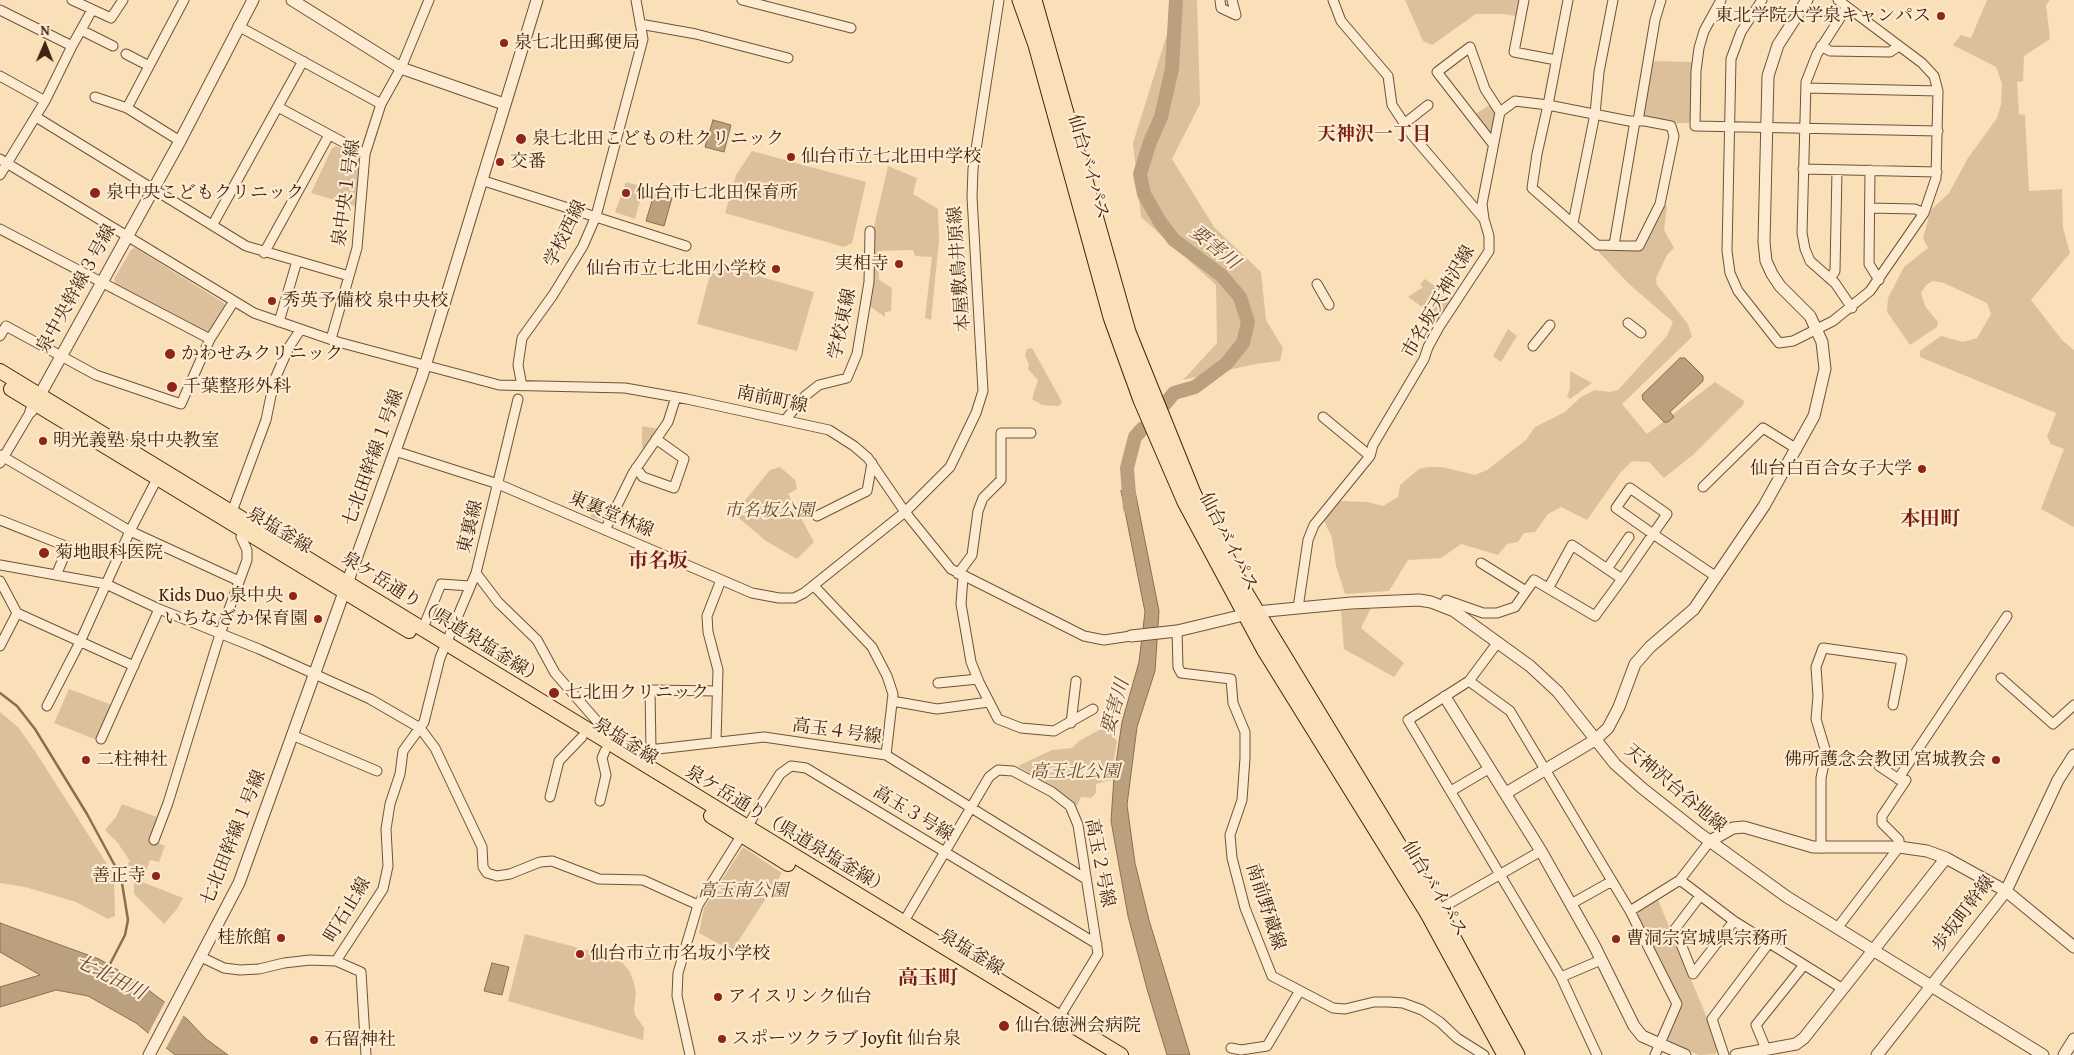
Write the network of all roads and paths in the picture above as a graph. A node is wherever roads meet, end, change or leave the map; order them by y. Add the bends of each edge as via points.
1 (72, 0) edge
2 (123, 0) edge
3 (184, 0) edge
4 (253, 0) edge
5 (292, 0) edge
6 (429, 0) edge
7 (536, 0) edge
8 (636, 0) edge
9 (742, 0) edge
10 (998, 0) edge
11 (1020, 0) edge
12 (1034, 0) edge
13 (1220, 0) edge
14 (1232, 0) edge
15 (1333, 0) edge
16 (1524, 0) edge
17 (1568, 0) edge
18 (1613, 0) edge
19 (1661, 0) edge
20 (1721, 0) edge
21 (1762, 0) edge
22 (1807, 0) edge
23 (1838, 0) edge
24 (1847, 7) junction
25 (0, 10) edge
26 (92, 10) junction
27 (640, 24) junction
28 (238, 26) junction
29 (851, 28) dead end
30 (81, 30) junction
31 (72, 46) junction
32 (113, 46) dead end
33 (1821, 46) junction
34 (1899, 46) junction
35 (126, 54) dead end
36 (788, 58) dead end
37 (1556, 60) junction
38 (304, 61) junction
39 (149, 66) junction
40 (401, 68) junction
41 (0, 76) edge
42 (1806, 88) junction
43 (1938, 90) junction
44 (95, 97) dead end
45 (45, 101) junction
46 (381, 104) junction
47 (504, 104) junction
48 (1428, 105) dead end
49 (1548, 105) junction
50 (127, 108) junction
51 (278, 108) junction
52 (1500, 112) junction
53 (1595, 114) junction
54 (36, 117) junction
55 (1637, 121) junction
56 (1404, 124) junction
57 (1729, 127) junction
58 (1766, 128) junction
59 (1804, 128) junction
60 (1938, 131) junction
61 (329, 135) junction
62 (180, 141) junction
63 (1493, 144) junction
64 (365, 154) junction
65 (4, 161) edge
66 (1803, 169) junction
67 (1837, 170) junction
68 (1870, 170) junction
69 (1937, 172) junction
70 (0, 175) edge
71 (481, 180) junction
72 (154, 188) junction
73 (1870, 208) junction
74 (1924, 213) junction
75 (596, 216) junction
76 (1484, 219) junction
77 (1573, 223) junction
78 (212, 224) junction
79 (0, 229) edge
80 (870, 231) dead end
81 (127, 236) junction
82 (1614, 245) junction
83 (686, 246) dead end
84 (264, 253) junction
85 (297, 262) junction
86 (349, 276) junction
87 (1830, 279) junction
88 (1879, 280) junction
89 (102, 282) junction
90 (1317, 284) dead end
91 (234, 301) junction
92 (1329, 305) dead end
93 (1852, 308) junction
94 (280, 322) junction
95 (1628, 323) dead end
96 (1550, 325) dead end
97 (301, 329) junction
98 (1818, 329) junction
99 (1642, 333) dead end
100 (0, 336) edge
101 (210, 339) junction
102 (331, 339) junction
103 (1532, 346) dead end
104 (61, 355) junction
105 (425, 367) junction
106 (0, 371) edge
107 (0, 382) edge
108 (522, 386) junction
109 (676, 397) junction
110 (518, 399) dead end
111 (35, 403) junction
112 (1323, 417) dead end
113 (786, 419) junction
114 (1031, 433) dead end
115 (656, 439) junction
116 (1797, 448) junction
117 (395, 451) junction
118 (1370, 456) junction
119 (1, 459) edge
120 (872, 463) junction
121 (636, 468) junction
122 (160, 474) junction
123 (498, 484) junction
124 (1704, 487) dead end
125 (905, 512) junction
126 (817, 516) dead end
127 (230, 517) junction
128 (0, 520) edge
129 (605, 530) junction
130 (130, 531) junction
131 (244, 532) junction
132 (1653, 534) junction
133 (1630, 537) dead end
134 (1481, 563) dead end
135 (0, 565) edge
136 (1607, 569) junction
137 (57, 573) junction
138 (476, 573) junction
139 (961, 575) junction
140 (1715, 576) junction
141 (1622, 579) junction
142 (0, 580) edge
143 (721, 580) junction
144 (239, 581) junction
145 (106, 584) junction
146 (470, 586) junction
147 (814, 586) junction
148 (1549, 587) junction
149 (346, 588) junction
150 (1526, 591) junction
151 (1443, 606) junction
152 (1298, 608) junction
153 (159, 609) junction
154 (17, 614) junction
155 (1251, 614) junction
156 (2007, 616) dead end
157 (423, 628) junction
158 (1173, 631) junction
159 (220, 634) junction
160 (1131, 636) joint
161 (80, 642) junction
162 (1498, 642) junction
163 (0, 646) edge
164 (444, 651) junction
165 (134, 666) junction
166 (314, 674) junction
167 (2001, 678) dead end
168 (978, 679) junction
169 (1076, 681) dead end
170 (1469, 682) junction
171 (938, 683) dead end
172 (717, 690) junction
173 (1444, 697) junction
174 (892, 701) junction
175 (989, 702) junction
176 (2074, 704) edge
177 (1893, 705) dead end
178 (47, 706) dead end
179 (1093, 709) dead end
180 (1071, 723) junction
181 (420, 728) junction
182 (292, 735) junction
183 (582, 737) junction
184 (101, 739) dead end
185 (1595, 740) junction
186 (716, 742) junction
187 (609, 743) junction
188 (651, 749) junction
189 (886, 755) junction
190 (2074, 755) edge
191 (1879, 766) dead end
192 (1490, 768) junction
193 (377, 771) dead end
194 (1546, 771) junction
195 (1903, 780) junction
196 (1451, 791) junction
197 (1506, 793) junction
198 (550, 797) dead end
199 (600, 801) dead end
200 (970, 807) junction
201 (742, 835) junction
202 (154, 840) dead end
203 (1710, 841) junction
204 (1899, 847) junction
205 (1821, 848) junction
206 (1541, 851) junction
207 (945, 853) junction
208 (1946, 858) junction
209 (1500, 874) junction
210 (1086, 879) junction
211 (1680, 880) junction
212 (1612, 882) junction
213 (2006, 891) junction
214 (1700, 896) junction
215 (698, 904) junction
216 (1571, 904) junction
217 (1438, 910) junction
218 (1630, 912) junction
219 (1734, 921) junction
220 (903, 923) junction
221 (1838, 927) junction
222 (1769, 943) junction
223 (1097, 944) junction
224 (2074, 947) edge
225 (1873, 950) junction
226 (201, 957) junction
227 (1601, 960) junction
228 (336, 961) junction
229 (1804, 965) junction
230 (1561, 978) junction
231 (1931, 986) junction
232 (1843, 989) junction
233 (1299, 992) junction
234 (1056, 1022) junction
235 (2074, 1039) edge
236 (1231, 1048) dead end
237 (1766, 1049) junction
238 (1657, 1050) edge
239 (150, 1055) edge
240 (366, 1055) edge
241 (690, 1055) edge
242 (1103, 1055) edge
243 (1120, 1055) edge
244 (1484, 1055) edge
245 (1505, 1055) edge
246 (1517, 1055) edge
247 (1597, 1055) edge
248 (1685, 1055) edge
249 (1724, 1055) edge
250 (1736, 1055) edge
251 (1877, 1055) edge
252 (2043, 1055) edge
253 (2064, 1055) edge

1 - 26 street
2 - 26 street via 111,18
3 - 39 street
4 - 28 street, 泉中央幹線３号線
5 - 40 street
6 - 40 street, 泉中央１号線
7 - 47 street, 七北田幹線１号線
8 - 27 street, 学校西線
9 - 29 street
10 - 125 street, 本屋敷鳥井原線 via 973,169 983,391 950,467
11 - 155 highway, 仙台バイパス via 1036,45 1111,317 1134,381 1185,502
12 - 155 highway, 仙台バイパス via 1128,332 1193,493
13 - 14 street via 1221,8 1236,14
15 - 56 street, 市名坂天神沢線 via 1341,21 1388,76 1392,104
16 - 37 street via 1514,52
17 - 37 street
18 - 53 street via 1599,72
19 - 55 street
20 - 57 street via 1704,31 1699,48 1695,126
21 - 57 street via 1741,32 1731,59
22 - 58 street via 1782,37 1772,60 1767,83
23 - 24 street
24 - 33 street
24 - 34 street
25 - 31 street
26 - 30 street
27 - 36 street via 696,34
27 - 75 street, 学校西線 via 643,40
28 - 38 street
28 - 62 street, 泉中央幹線３号線
30 - 31 street
30 - 32 street
31 - 45 street
33 - 34 street via 1830,51 1890,52
33 - 42 street
34 - 43 street via 1931,72
35 - 39 street
37 - 49 street
38 - 46 street
38 - 51 street
39 - 50 street
40 - 46 street, 泉中央１号線
40 - 47 street
41 - 45 street
42 - 43 street
42 - 59 street
43 - 60 street
44 - 50 street
45 - 54 street
46 - 64 street, 泉中央１号線
47 - 71 street, 七北田幹線１号線
48 - 56 street
49 - 52 street via 1515,101
49 - 53 street
49 - 77 street via 1532,188
50 - 62 street
51 - 61 street
51 - 78 street
52 - 63 street
52 - 63 street via 1485,89 1470,48 1437,72
53 - 55 street
53 - 77 street
54 - 65 street
54 - 72 street
55 - 82 street
55 - 82 street via 1666,124 1673,129 1674,136 1660,204 1641,245
56 - 76 street, 市名坂天神沢線
57 - 58 street
57 - 98 street via 1727,251 1734,282 1742,298 1776,342 1793,341
58 - 59 street
58 - 98 street via 1766,261 1776,280 1806,310
59 - 60 street
59 - 66 street
60 - 69 street
61 - 64 street
61 - 84 street
62 - 72 street, 泉中央幹線３号線
63 - 76 street via 1482,204
64 - 86 street, 泉中央１号線 via 356,248
65 - 70 street
65 - 81 street, 南前町線
66 - 67 street
66 - 87 street via 1803,243 1810,261
67 - 68 street
67 - 87 street via 1835,271
68 - 69 street
68 - 73 street
69 - 74 street
71 - 75 street
71 - 105 street, 七北田幹線１号線
72 - 78 street
72 - 81 street, 泉中央幹線３号線
73 - 74 street via 1915,209
73 - 88 street via 1869,264
74 - 88 street
75 - 83 street
75 - 108 street, 学校西線 via 583,246 522,338 518,365
76 - 118 street, 市名坂天神沢線 via 1489,251 1439,326 1424,360 1373,445
77 - 82 street via 1595,244
78 - 84 street via 246,246
79 - 89 street
80 - 113 street, 学校東線 via 870,282 857,354 847,378 819,385
81 - 89 street, 泉中央幹線３号線
81 - 91 street, 南前町線
84 - 85 street
85 - 86 street
85 - 94 street
86 - 102 street, 泉中央１号線
87 - 93 street
88 - 93 street
89 - 101 street
89 - 104 street, 泉中央幹線３号線
90 - 92 street
91 - 94 street, 南前町線 via 254,313
91 - 101 street
93 - 98 street
94 - 97 street, 南前町線
95 - 99 street
96 - 103 street
97 - 102 street, 南前町線
97 - 127 street via 274,381 260,438
98 - 116 street via 1824,351 1824,377 1814,416
100 - 104 street via 6,326
101 - 104 street via 181,404 96,375
102 - 105 street, 南前町線
104 - 111 street, 泉中央幹線３号線
105 - 108 street, 南前町線 via 499,385
105 - 117 street, 七北田幹線１号線
106 - 111 main road
107 - 111 main road, 泉塩釜線
108 - 109 street, 南前町線 via 625,388
109 - 113 street, 南前町線
109 - 115 street via 668,422
110 - 123 street, 東裏線
111 - 119 street
111 - 122 main road, 泉塩釜線
112 - 118 street
113 - 120 street, 南前町線 via 834,433
114 - 139 street via 1001,433 1001,480 983,498 972,555
115 - 121 street
115 - 121 street via 684,459 674,488 643,477
116 - 124 street via 1763,428
116 - 140 street via 1764,506
117 - 123 street, 東裏堂林線
117 - 149 street, 七北田幹線１号線
118 - 152 street, 市名坂天神沢線 via 1311,530
119 - 130 street
120 - 125 street, 南前町線
120 - 126 street via 867,491
121 - 129 street
122 - 127 main road, 泉塩釜線
122 - 130 street
123 - 129 street, 東裏堂林線
123 - 138 street, 東裏線
125 - 139 street, 南前町線 via 936,553
125 - 147 street, 東裏堂林線
127 - 131 main road, 泉塩釜線
127 - 149 main road, 泉ケ岳通り（県道泉塩釜線）
128 - 137 street via 68,548
129 - 143 street, 東裏堂林線
130 - 144 street
130 - 145 street
131 - 144 street via 241,537 247,550 247,560
131 - 149 main road, 泉塩釜線
132 - 132 street via 1616,508 1630,488 1666,513
132 - 140 street
132 - 141 street
133 - 136 street
134 - 150 street
135 - 137 street
136 - 141 street
136 - 148 street via 1574,542
137 - 145 street
138 - 146 street, 東裏線
138 - 187 street, 高玉４号線 via 498,602 537,640 555,673 602,728
139 - 160 street, 南前町線 via 1084,636 1104,640
139 - 168 street via 961,604 971,662
140 - 185 street via 1690,614 1635,664 1613,719
141 - 148 street via 1594,616
142 - 154 street
143 - 147 street, 東裏堂林線 via 752,593 779,598 794,598
143 - 172 street via 707,616 718,670
144 - 159 street
145 - 153 street
145 - 161 street
146 - 157 street via 441,584
146 - 164 street, 東裏線
147 - 174 street via 872,647 887,676
148 - 150 street via 1534,580
149 - 157 main road, 泉ケ岳通り（県道泉塩釜線）
149 - 164 main road, 泉塩釜線
149 - 166 street, 七北田幹線１号線
150 - 151 street via 1515,607 1497,613 1484,613 1446,600
151 - 152 street, 天神沢台谷地線 via 1407,599
151 - 162 street, 天神沢台谷地線
152 - 155 street, 天神沢台谷地線
153 - 159 street
153 - 165 street
154 - 161 street
154 - 163 street
155 - 158 street, 天神沢台谷地線
155 - 217 highway, 仙台バイパス
155 - 245 highway, 仙台バイパス via 1290,692 1427,912
156 - 195 street
157 - 164 main road, 泉ケ岳通り（県道泉塩釜線）
158 - 160 street, 天神沢台谷地線
158 - 233 street, 南前野蔵線 via 1181,673 1230,679 1233,703 1245,732 1242,800 1230,835 1232,858 1244,908 1272,976
159 - 166 street
159 - 202 street
161 - 165 street
161 - 178 street
162 - 170 street
162 - 185 street, 天神沢台谷地線 via 1548,682
164 - 181 street, 町石止線
164 - 183 main road, 泉塩釜線
164 - 187 main road, 泉ケ岳通り（県道泉塩釜線）
165 - 184 street
166 - 181 street via 370,699
166 - 182 street, 七北田幹線１号線
167 - 176 street via 2053,724
168 - 171 street
168 - 175 street
169 - 180 street
170 - 173 street
170 - 194 street via 1510,711
172 - 186 street
172 - 188 street via 650,690
173 - 192 street
173 - 196 street via 1408,720
174 - 175 street via 937,709
174 - 189 street
175 - 180 street via 998,719 1020,728 1054,731
177 - 205 street via 1902,659 1823,648 1816,667 1816,719 1826,759 1821,778
179 - 180 street
181 - 215 street via 435,748 482,846 483,867 487,873 497,876 510,874 540,862 552,861 599,879 643,880
181 - 228 street, 町石止線 via 403,751 400,774 390,804 386,829 388,866 383,888
182 - 193 street
182 - 226 street, 七北田幹線１号線 via 240,883
183 - 187 main road, 泉塩釜線
183 - 198 street via 559,761
185 - 194 street
185 - 203 street, 天神沢台谷地線 via 1615,764 1642,788
186 - 188 street, 高玉４号線
186 - 189 street, 高玉４号線 via 764,737
187 - 188 street, 高玉４号線 via 640,751
187 - 199 street via 602,758 606,775
187 - 201 main road, 泉塩釜線
189 - 200 street, 高玉４号線
190 - 213 street, 歩坂町幹線 via 2058,780
191 - 195 street
192 - 196 street
192 - 197 street
194 - 197 street
194 - 212 street
195 - 204 street via 1882,818 1882,823 1899,840
196 - 209 street
197 - 206 street
200 - 207 street, 高玉２号線
200 - 210 street, 高玉４号線
200 - 210 street, 高玉２号線 via 989,777 998,770 1013,771 1052,792 1070,806 1078,825
201 - 207 street, 高玉３号線 via 780,774 791,766 800,766
201 - 215 street
201 - 220 main road, 泉ケ岳通り（県道泉塩釜線）
201 - 234 main road, 泉塩釜線
203 - 205 street via 1727,830 1744,827
203 - 211 street
203 - 221 street, 天神沢台谷地線 via 1787,897
204 - 205 street
204 - 208 street via 1928,851
204 - 221 street
206 - 209 street
206 - 216 street
207 - 220 street, 高玉２号線
207 - 223 street, 高玉３号線
208 - 213 street
208 - 225 street
209 - 217 street
209 - 230 street
210 - 223 street, 高玉２号線
211 - 214 street
211 - 218 street
212 - 216 street
212 - 218 street
213 - 224 street
213 - 231 street, 歩坂町幹線
214 - 219 street
214 - 219 street via 1675,929 1693,974
215 - 241 street via 678,973 677,996
216 - 227 street
217 - 246 highway, 仙台バイパス
218 - 238 street via 1677,1004
219 - 222 street
220 - 234 main road, 泉ケ岳通り（県道泉塩釜線）
221 - 225 street, 天神沢台谷地線
222 - 229 street
222 - 249 street via 1712,1019
223 - 234 street, 高玉２号線 via 1098,954
225 - 231 street, 天神沢台谷地線
225 - 232 street
226 - 228 street, 町石止線 via 224,968 240,970 310,960
226 - 239 street, 七北田幹線１号線
227 - 230 street
227 - 238 street via 1634,1026
228 - 240 street via 361,972
229 - 232 street
229 - 237 street via 1756,1025
230 - 247 street
231 - 251 street, 歩坂町幹線
231 - 252 street, 天神沢台谷地線
232 - 237 street via 1804,1038 1796,1044
233 - 236 street via 1267,1046 1241,1050
233 - 244 street, 南前野蔵線 via 1333,1008 1345,1009 1374,1002 1403,1003 1422,1010
234 - 242 main road, 泉塩釜線
234 - 243 main road, 泉ケ岳通り（県道泉塩釜線）
235 - 253 street
237 - 250 street
238 - 248 street

